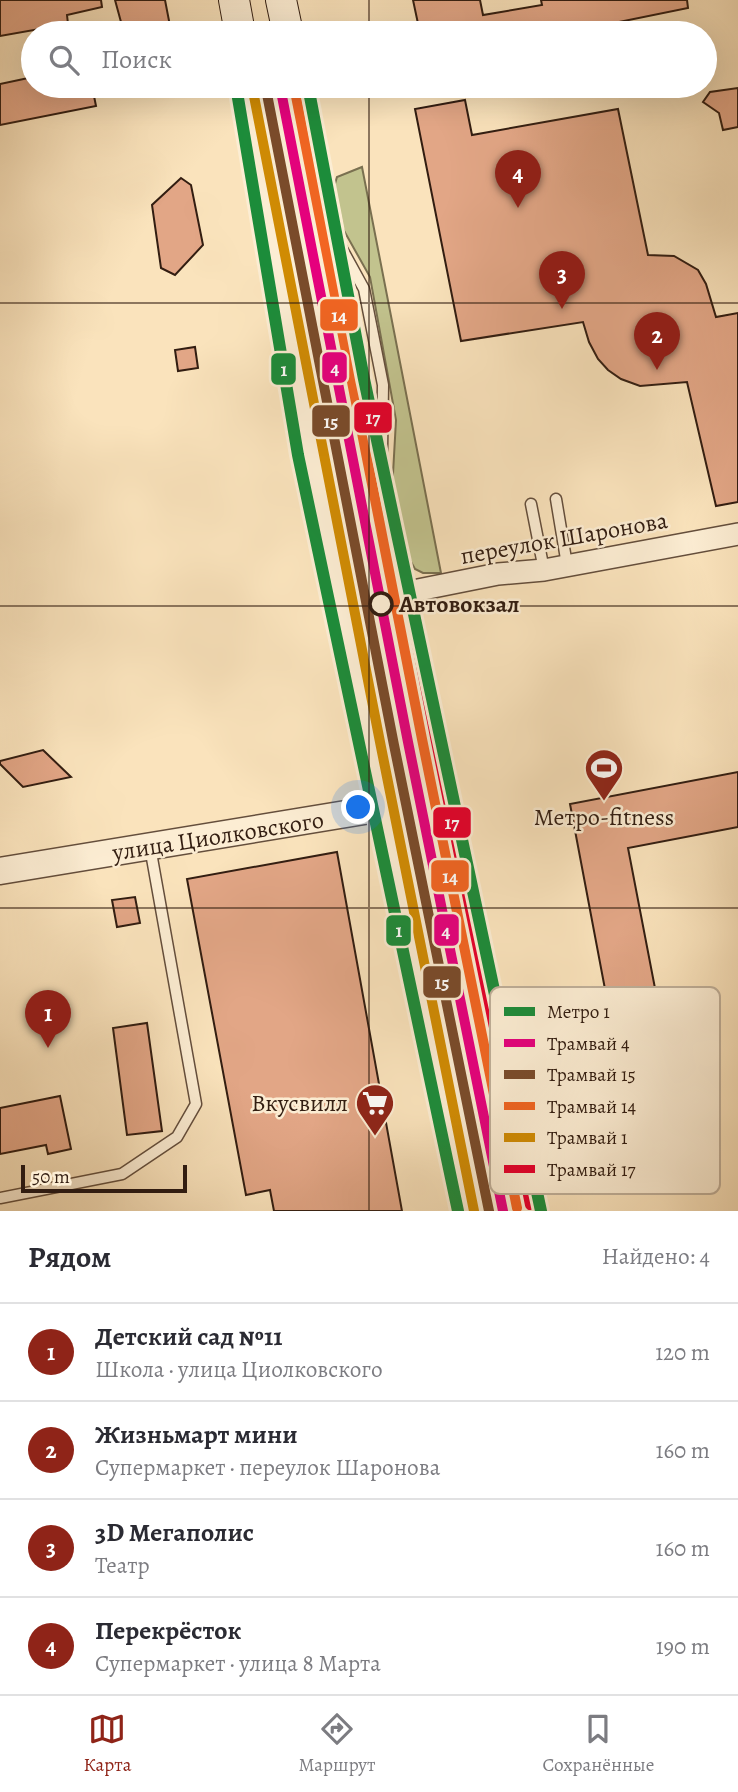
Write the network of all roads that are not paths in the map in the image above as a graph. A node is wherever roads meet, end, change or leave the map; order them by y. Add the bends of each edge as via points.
1 (226, 0) edge
2 (281, 0) edge
3 (238, 20) edge
4 (285, 21) edge
5 (250, 98) edge
6 (300, 98) edge
7 (556, 499) dead end
8 (531, 504) dead end
9 (738, 534) edge
10 (568, 565) junction
11 (544, 570) junction
12 (398, 594) junction
13 (437, 799) junction
14 (391, 808) junction
15 (150, 848) junction
16 (0, 871) edge
17 (490, 1069) edge
18 (0, 1198) edge
19 (472, 1211) edge

1 - 3 lane
2 - 4 main road
5 - 14 main road via 251,129
6 - 12 main road
7 - 10 lane
8 - 11 lane
9 - 10 street, переулок Шаронова
10 - 11 street, переулок Шаронова
11 - 12 street, переулок Шаронова via 498,574
12 - 13 main road
13 - 14 street, улица Циолковского
13 - 17 main road
14 - 15 street, улица Циолковского
14 - 19 main road
15 - 16 street, улица Циолковского
15 - 18 lane via 196,1104 177,1137 122,1174

